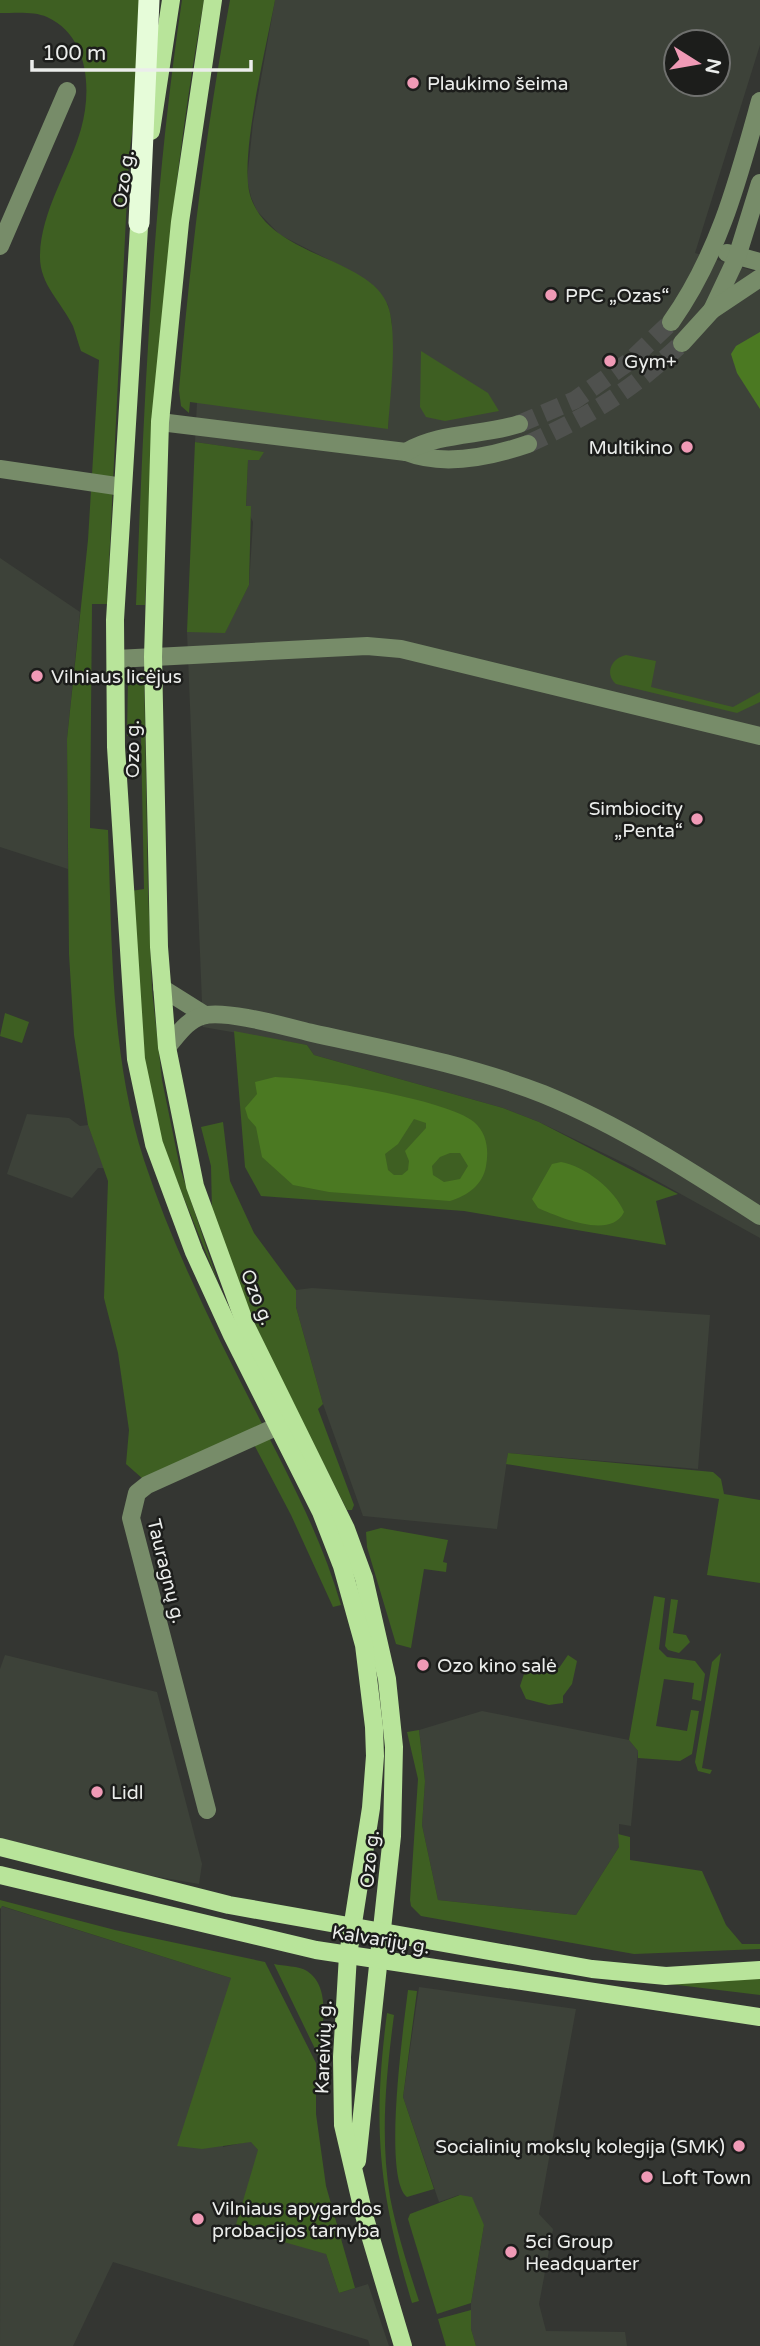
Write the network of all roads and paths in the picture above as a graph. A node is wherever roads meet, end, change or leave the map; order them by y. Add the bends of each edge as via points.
1 (149, 0) edge
2 (171, 0) edge
3 (213, 0) edge
4 (67, 91) dead end
5 (760, 100) edge
6 (760, 183) edge
7 (139, 223) junction
8 (717, 241) junction
9 (0, 246) edge
10 (747, 248) edge
11 (760, 262) edge
12 (760, 278) edge
13 (712, 310) junction
14 (671, 322) tunnel mouth
15 (682, 343) tunnel mouth
16 (160, 422) junction
17 (519, 424) tunnel mouth
18 (528, 444) tunnel mouth
19 (406, 452) junction
20 (0, 469) edge
21 (123, 487) junction
22 (153, 657) junction
23 (116, 659) junction
24 (760, 736) edge
25 (162, 988) junction
26 (205, 1015) junction
27 (167, 1047) junction
28 (760, 1216) edge
29 (278, 1426) junction
30 (207, 1810) dead end
31 (0, 1847) edge
32 (0, 1875) edge
33 (351, 1926) junction
34 (382, 1931) junction
35 (348, 1955) junction
36 (379, 1960) junction
37 (760, 1970) edge
38 (760, 2017) edge
39 (356, 2169) junction
40 (403, 2346) edge

1 - 7 highway
2 - 7 main road, Ozo g.
3 - 16 main road, Ozo g. via 180,222
4 - 9 street
5 - 8 street
6 - 10 street
7 - 21 main road, Ozo g.
8 - 10 street
8 - 14 street via 702,275
10 - 11 street
10 - 13 street
12 - 13 street
13 - 15 street
16 - 19 street
16 - 22 main road, Ozo g.
17 - 19 street via 494,432 427,440
18 - 19 street via 463,459 427,460
20 - 21 street
21 - 23 main road, Ozo g.
22 - 23 street
22 - 24 street via 367,646 401,649
22 - 25 main road, Ozo g.
23 - 29 main road, Ozo g. via 116,747 136,1059 154,1144 194,1252
25 - 26 street
25 - 27 main road, Ozo g.
26 - 27 street via 191,1020
26 - 28 street via 257,1021 421,1058 542,1094 640,1143
27 - 34 main road, Ozo g. via 195,1186 214,1240 246,1326 346,1528 381,1641 392,1719 395,1789
29 - 30 street, Tauragnų g. via 147,1485 132,1505 143,1569
29 - 33 main road, Ozo g. via 342,1566 370,1681 374,1727 371,1808
31 - 33 main road, Kalvarijų g. via 164,1891
32 - 35 main road, Kalvarijų g.
33 - 34 main road, Kalvarijų g.
33 - 35 main road, Kareivių g.
34 - 36 main road, Kareivių g.
34 - 37 main road, Kalvarijų g. via 621,1973 666,1976
35 - 36 main road, Kalvarijų g.
35 - 39 main road, Kareivių g. via 341,2089 343,2125
36 - 38 main road, Kalvarijų g.
36 - 39 main road, Kareivių g.
39 - 40 main road, Kareivių g. via 364,2215

